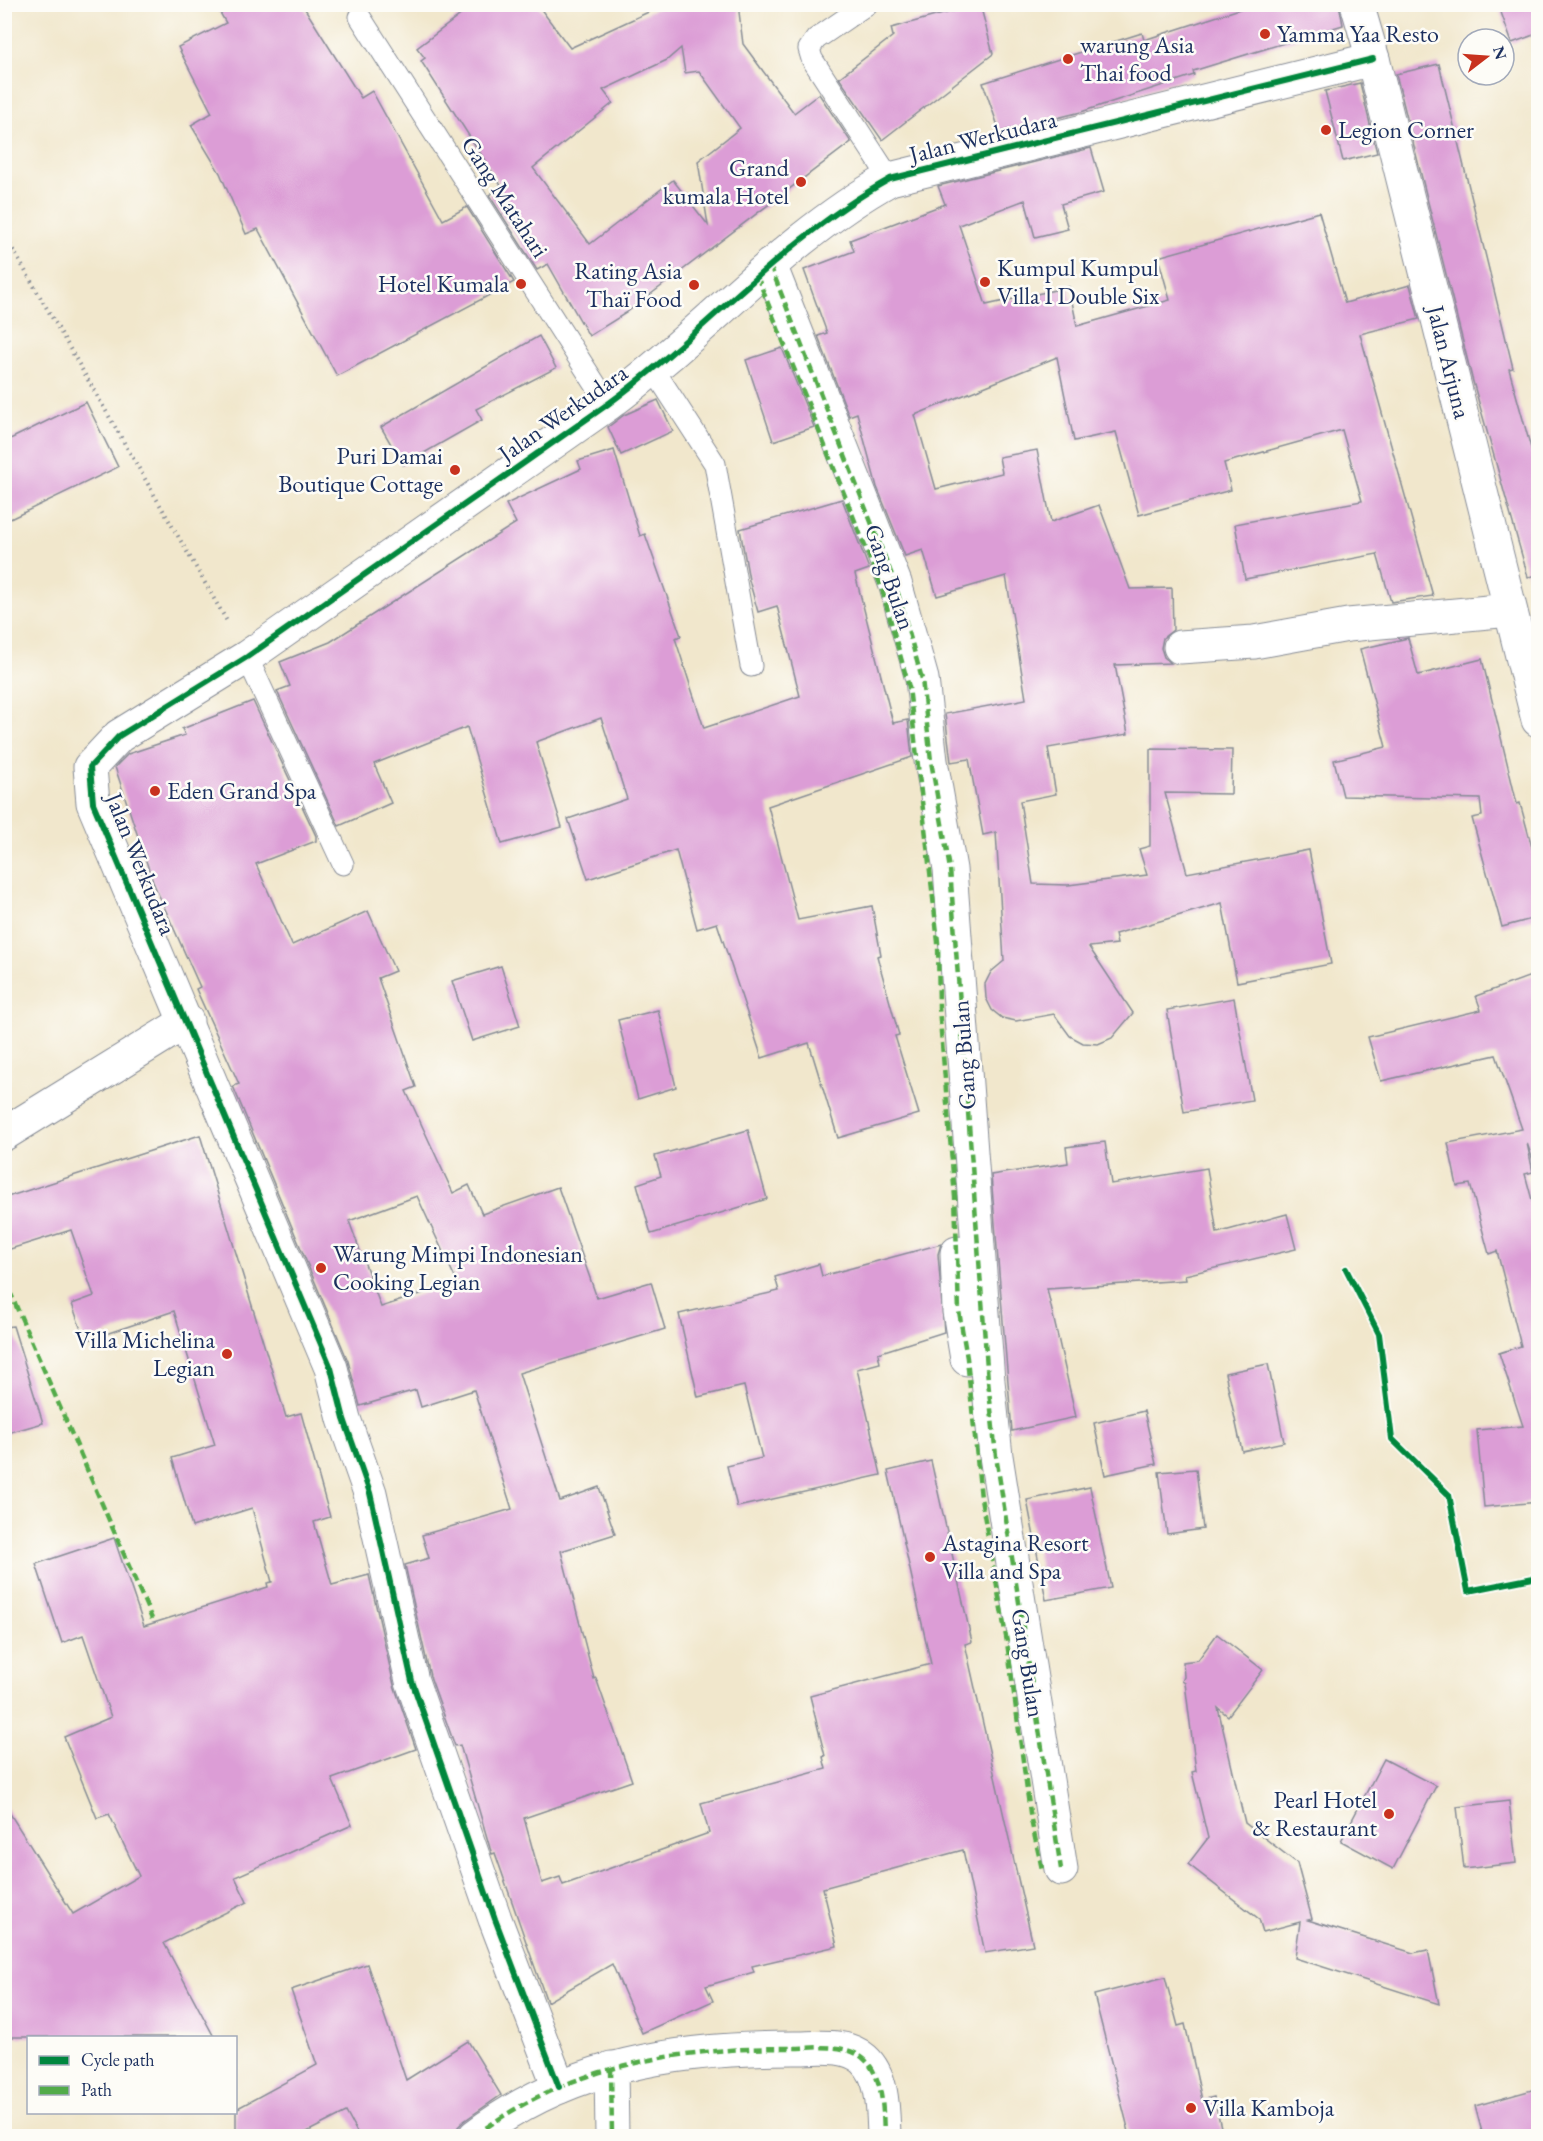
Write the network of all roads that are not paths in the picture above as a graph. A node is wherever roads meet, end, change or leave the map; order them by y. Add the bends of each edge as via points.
1 (867, 4) edge
2 (1357, 4) edge
3 (360, 17) dead end
4 (1374, 59) junction
5 (890, 179) junction
6 (764, 270) junction
7 (654, 370) junction
8 (608, 404) junction
9 (1510, 610) junction
10 (1180, 647) dead end
11 (247, 657) junction
12 (750, 666) dead end
13 (1539, 720) edge
14 (343, 864) dead end
15 (187, 1021) junction
16 (4, 1134) edge
17 (1051, 1869) dead end
18 (611, 2068) junction
19 (559, 2087) junction
20 (475, 2136) edge
21 (612, 2136) edge
22 (884, 2136) edge

1 - 5 lane via 816,39 809,49
2 - 4 street, Jalan Arjuna
3 - 8 lane, Gang Matahari
4 - 5 street, Jalan Werkudara
4 - 9 street, Jalan Arjuna
5 - 6 street, Jalan Werkudara via 848,202
6 - 7 street, Jalan Werkudara
6 - 17 street, Gang Bulan via 895,583 922,679 931,761 950,869 996,1456
7 - 8 street, Jalan Werkudara
7 - 12 lane via 714,464
8 - 11 street, Jalan Werkudara
9 - 10 street via 1348,625 1254,642
9 - 13 street, Jalan Arjuna
11 - 14 lane
11 - 15 street, Jalan Werkudara via 119,736 90,767 93,803
15 - 16 street
15 - 19 street, Jalan Werkudara via 331,1368 370,1493 412,1682
18 - 19 street
18 - 21 street
18 - 22 street via 682,2054 775,2048 849,2049 866,2060 878,2080
19 - 20 street

